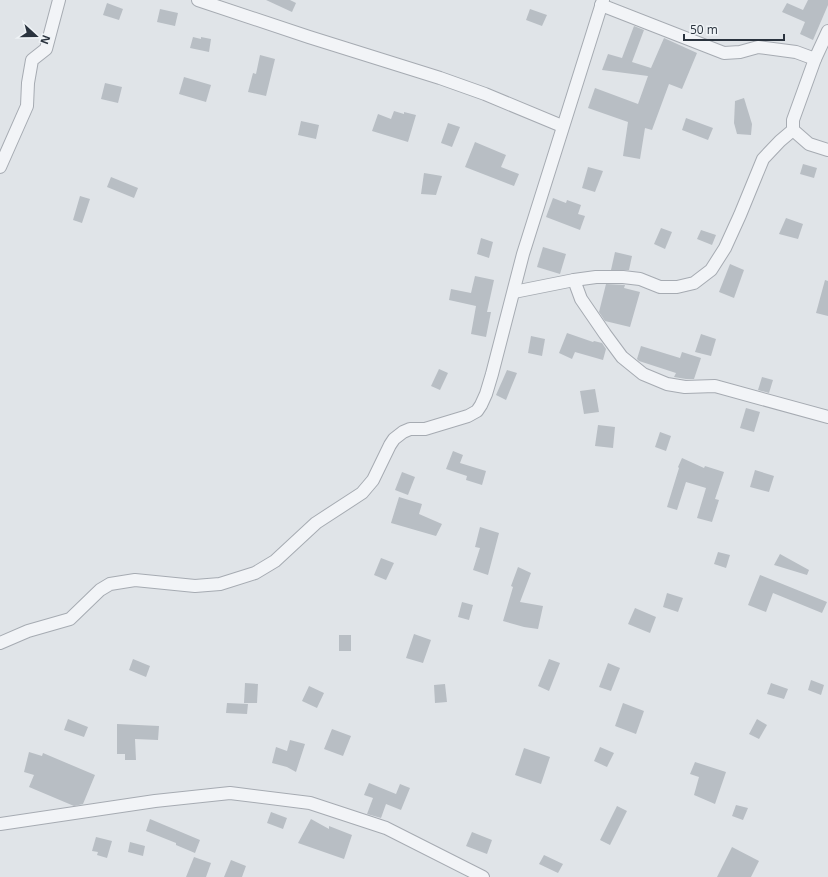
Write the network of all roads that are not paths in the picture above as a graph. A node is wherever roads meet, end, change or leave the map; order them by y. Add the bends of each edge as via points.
1 (59, 0) edge
2 (198, 0) edge
3 (602, 2) edge
4 (828, 32) edge
5 (815, 59) junction
6 (562, 126) junction
7 (793, 130) junction
8 (828, 150) edge
9 (0, 167) edge
10 (574, 280) junction
11 (514, 292) junction
12 (828, 417) edge
13 (0, 643) edge
14 (0, 824) edge
15 (483, 877) edge

1 - 9 street via 46,49 32,60 27,106
2 - 6 street via 440,78
3 - 5 street via 724,53 758,47 796,52
3 - 6 street
4 - 5 street
5 - 7 street via 793,120
6 - 11 street
7 - 8 street via 809,144
7 - 10 street via 763,159 725,248 711,270 694,283 660,287 640,279 623,277
10 - 11 street
10 - 12 street via 581,299 605,334 622,357 643,374 667,384 685,387 715,386
11 - 13 street via 486,394 477,411 438,426 403,432 390,445 371,484 362,493 316,523 275,561 255,573 220,584 195,586 135,580 110,584 100,590 70,619 28,631
14 - 15 street via 155,801 230,793 310,803 386,828

